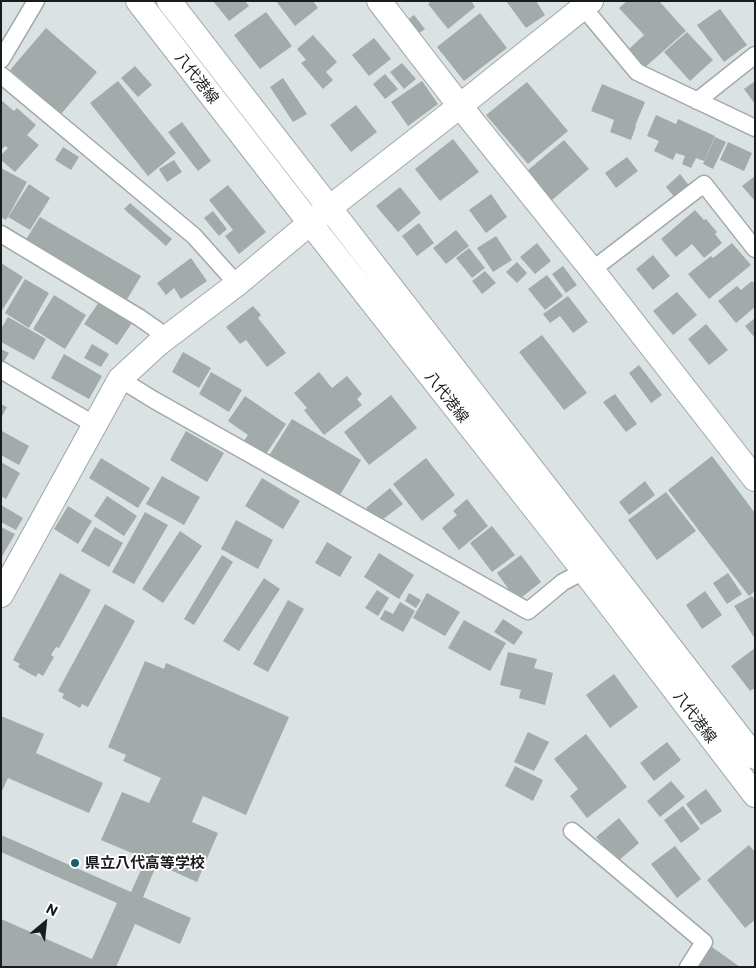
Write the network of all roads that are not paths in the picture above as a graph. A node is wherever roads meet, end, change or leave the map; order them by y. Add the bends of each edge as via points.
1 (36, 1) edge
2 (138, 1) edge
3 (169, 1) edge
4 (379, 1) edge
5 (584, 3) edge
6 (755, 55) edge
7 (1, 60) edge
8 (1, 74) edge
9 (697, 101) junction
10 (460, 106) junction
11 (755, 128) edge
12 (329, 208) junction
13 (310, 223) junction
14 (1, 234) edge
15 (755, 249) edge
16 (592, 270) junction
17 (237, 284) junction
18 (167, 337) junction
19 (1, 370) edge
20 (120, 379) junction
21 (95, 425) junction
22 (755, 479) edge
23 (584, 571) junction
24 (1, 594) edge
25 (755, 757) edge
26 (755, 795) edge
27 (572, 831) dead end
28 (688, 967) edge

1 - 7 street
2 - 13 main road, 八代港線
3 - 12 main road, 八代港線
4 - 10 main road
5 - 9 street via 637,72
5 - 10 main road
6 - 9 street
8 - 17 street via 194,236
9 - 11 street
10 - 12 main road
10 - 16 main road
12 - 13 main road
12 - 25 main road, 八代港線
13 - 17 main road
13 - 23 main road, 八代港線
14 - 18 street
15 - 16 street via 704,184
16 - 22 main road
17 - 18 main road
18 - 20 main road
19 - 21 street
20 - 21 main road
20 - 23 street via 528,611 563,582
21 - 24 main road
23 - 26 main road, 八代港線
27 - 28 street via 704,942

